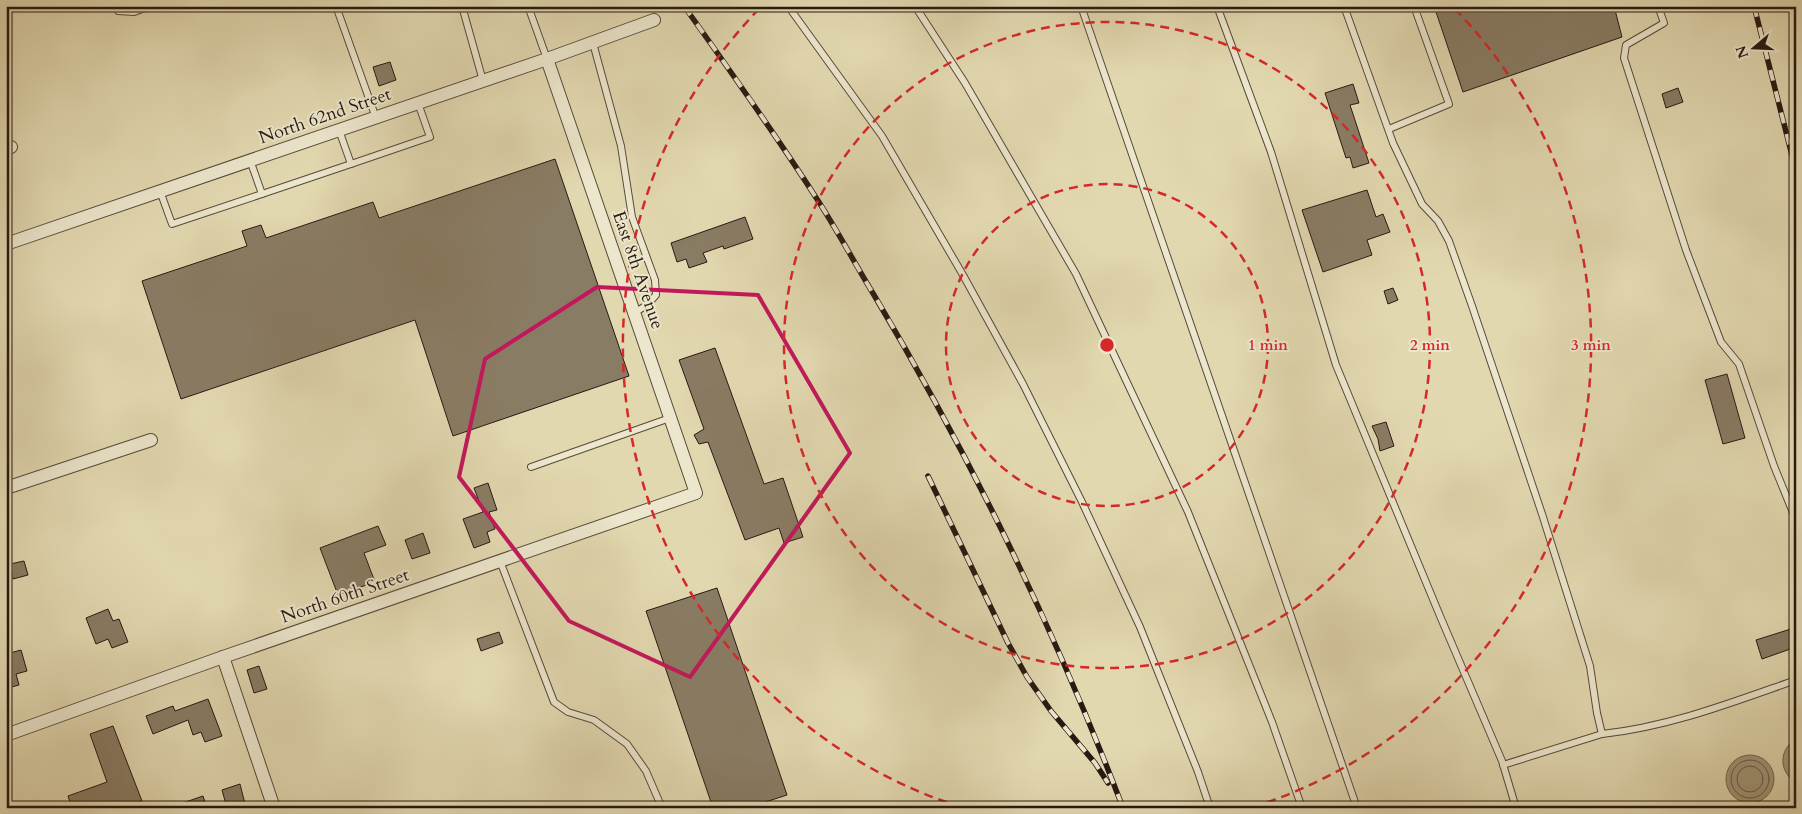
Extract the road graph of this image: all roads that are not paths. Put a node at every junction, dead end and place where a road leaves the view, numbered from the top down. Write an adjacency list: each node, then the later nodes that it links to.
1 (115, 6): 2 (lane)
2 (151, 6)
3 (336, 6): 18 (lane)
4 (462, 6): 16 (lane)
5 (528, 6): 15 (lane)
6 (788, 6): 41 (lane)
7 (915, 6): 42 (lane)
8 (1081, 6): 43 (lane)
9 (1217, 6): 38 (lane)
10 (1344, 6): 19 (lane)
11 (1414, 6): 19 (lane)
12 (1658, 6): 32 (lane)
13 (654, 20): 14 (street, North 62nd Street)
14 (593, 43): 15 (street, North 62nd Street); 26 (lane)
15 (547, 59): 16 (street, North 62nd Street); 26 (street, East 8th Avenue)
16 (483, 81): 17 (street, North 62nd Street)
17 (418, 103): 18 (street, North 62nd Street); 22 (lane)
18 (376, 118): 20 (street, North 62nd Street)
19 (1389, 129): 36 (lane)
20 (339, 130): 21 (street, North 62nd Street); 22 (lane)
21 (250, 160): 23 (street, North 62nd Street); 24 (lane)
22 (351, 164): 24 (lane)
23 (160, 191): 24 (lane); 25 (street, North 62nd Street)
24 (262, 194)
25 (6, 244)
26 (634, 313): 27 (street, East 8th Avenue)
27 (670, 418): 29 (lane); 31 (street, East 8th Avenue)
28 (151, 440): 30 (street)
29 (531, 467)
30 (6, 488)
31 (696, 493): 33 (street, North 60th Street)
32 (1796, 520)
33 (500, 561): 34 (street, North 60th Street); 40 (lane)
34 (223, 657): 37 (street, North 60th Street); 39 (street)
35 (1796, 680): 36 (lane)
36 (1602, 734): 38 (lane)
37 (6, 735)
38 (1503, 765): 44 (lane)
39 (274, 808)
40 (662, 808)
41 (1210, 808)
42 (1302, 808)
43 (1357, 808)
44 (1516, 808)

